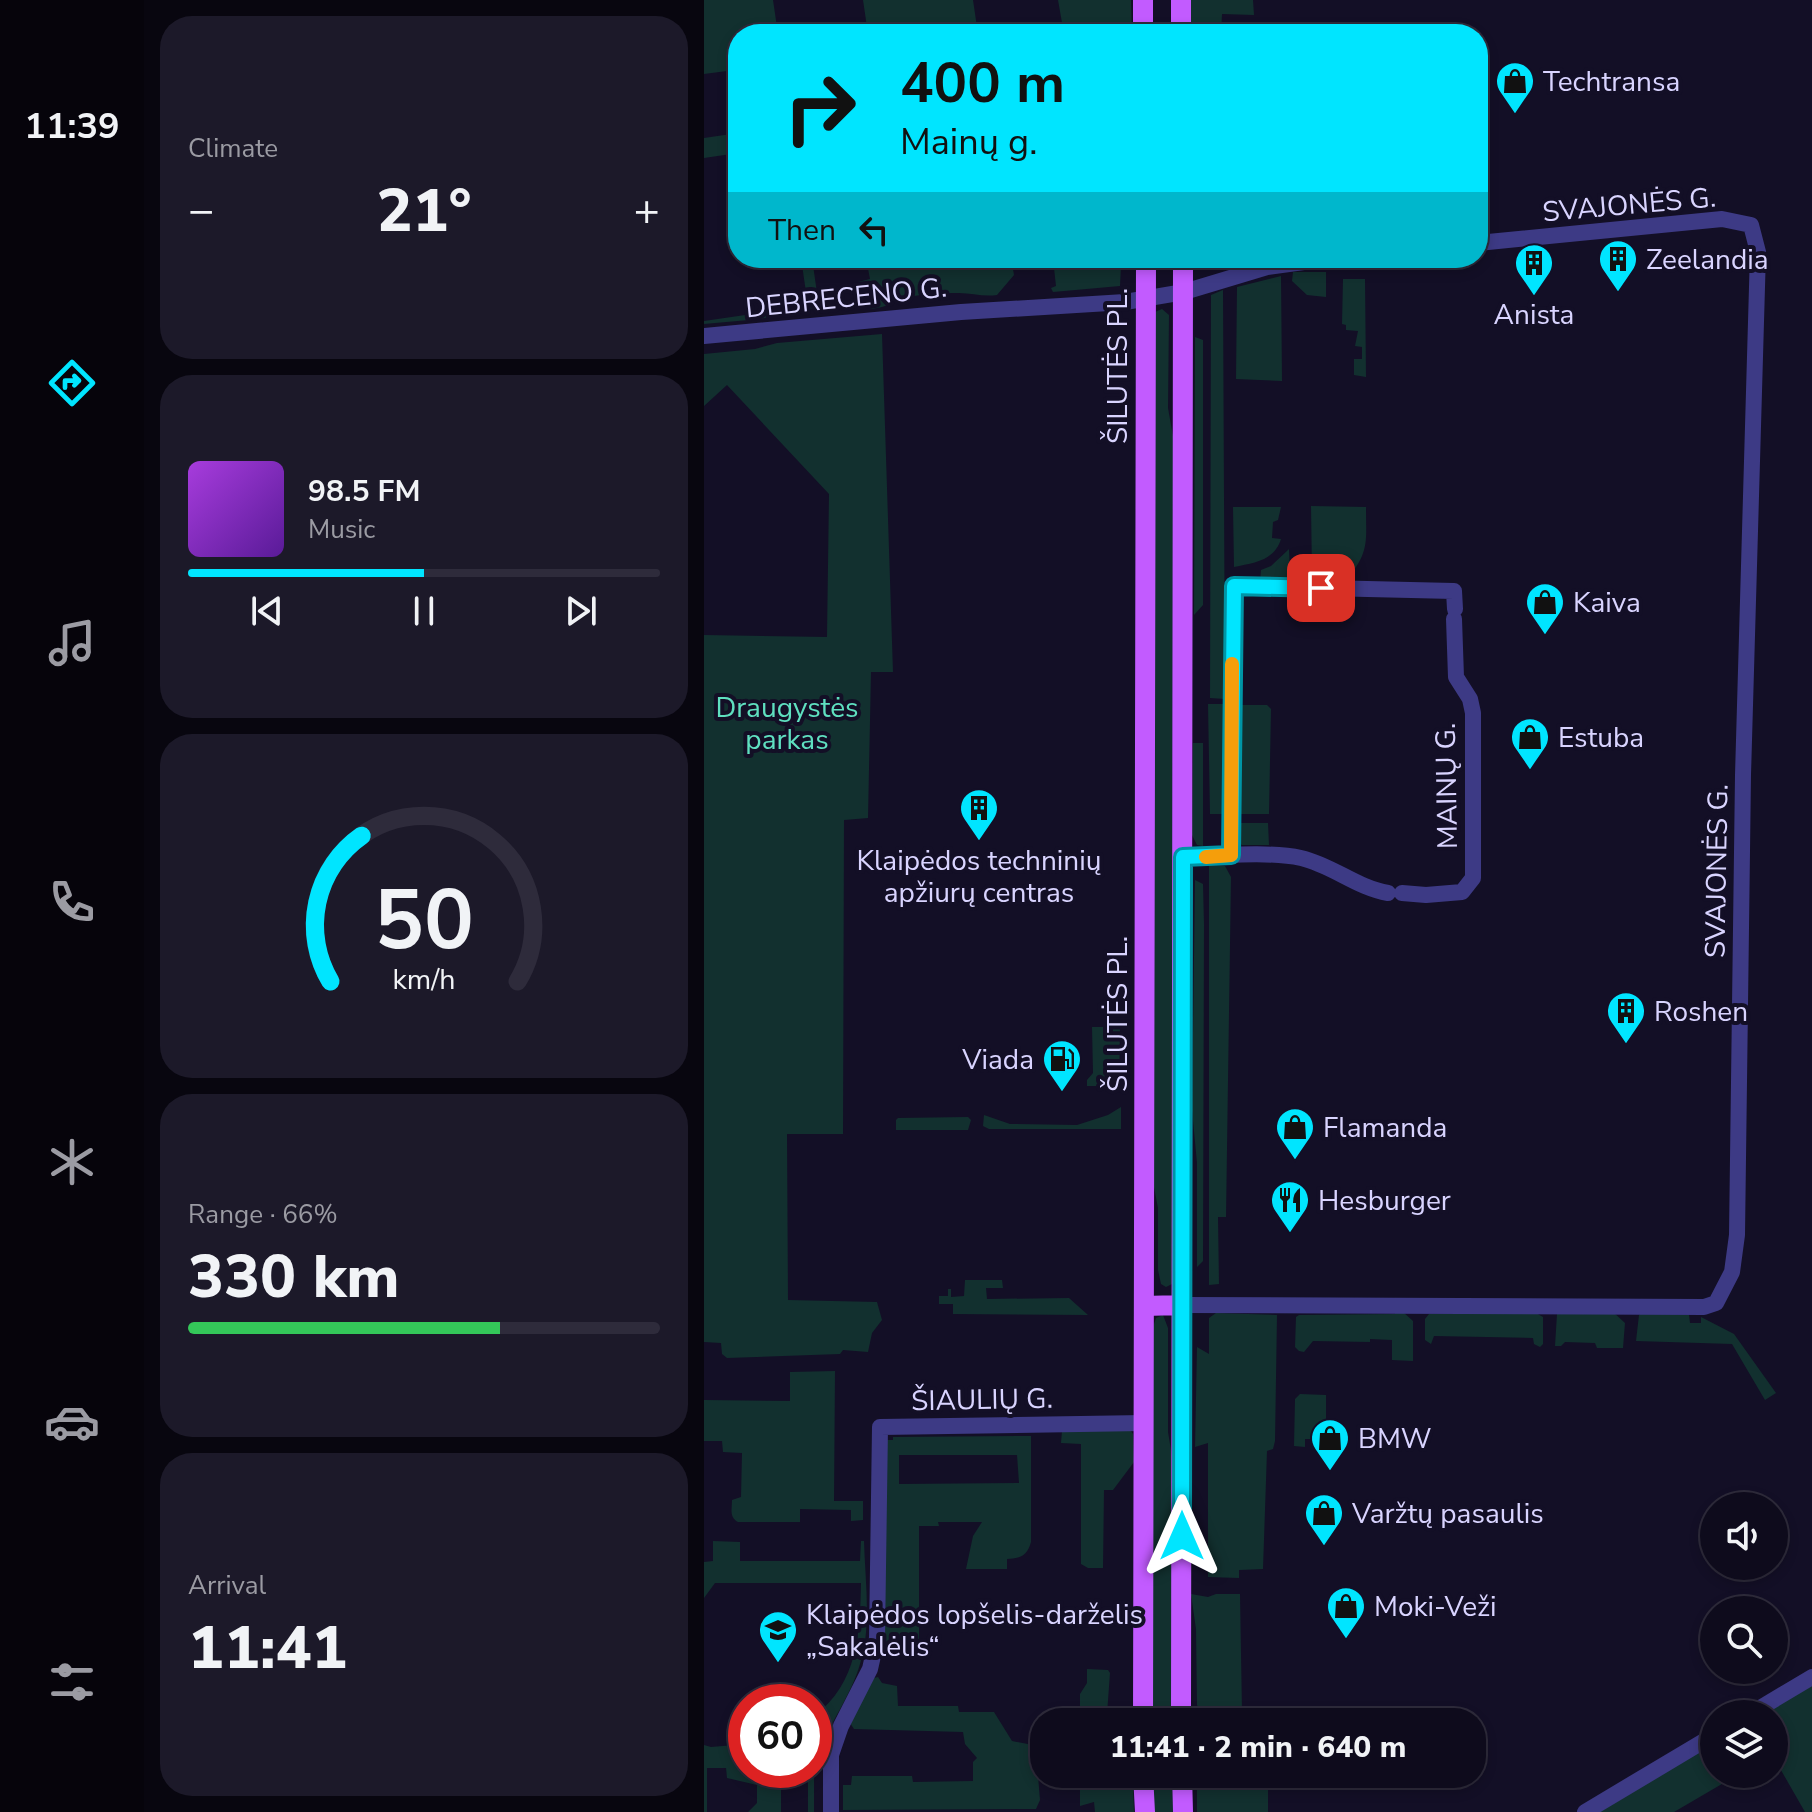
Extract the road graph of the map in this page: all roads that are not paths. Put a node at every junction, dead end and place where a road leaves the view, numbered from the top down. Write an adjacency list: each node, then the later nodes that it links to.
1 (1143, 0): 3 (main road)
2 (1181, 0): 4 (main road)
3 (1143, 24)
4 (1181, 24)
5 (1488, 242): 14 (street, SVAJONĖS G.)
6 (1146, 268): 10 (main road, ŠILUTĖS PL.)
7 (1183, 268): 9 (main road)
8 (1264, 268): 9 (street)
9 (1184, 292): 10 (street, DEBRECENO G.); 13 (main road)
10 (1146, 299): 11 (street, DEBRECENO G.); 15 (main road, ŠILUTĖS PL.)
11 (704, 336)
12 (1231, 855): 12 (street, MAINŲ G.); 13 (street, MAINŲ G.)
13 (1183, 857): 14 (main road)
14 (1182, 1305): 15 (main road); 20 (main road)
15 (1144, 1306): 16 (main road, ŠILUTĖS PL.)
16 (1144, 1423): 19 (main road, ŠILUTĖS PL.); 24 (street, ŠIAULIŲ G.)
17 (1812, 1677): 18 (street)
18 (1773, 1700)
19 (1143, 1708)
20 (1181, 1708)
21 (1700, 1743): 27 (street)
22 (1144, 1788): 25 (main road)
23 (1182, 1788): 26 (main road)
24 (831, 1812)
25 (1145, 1812)
26 (1183, 1812)
27 (1585, 1812)

